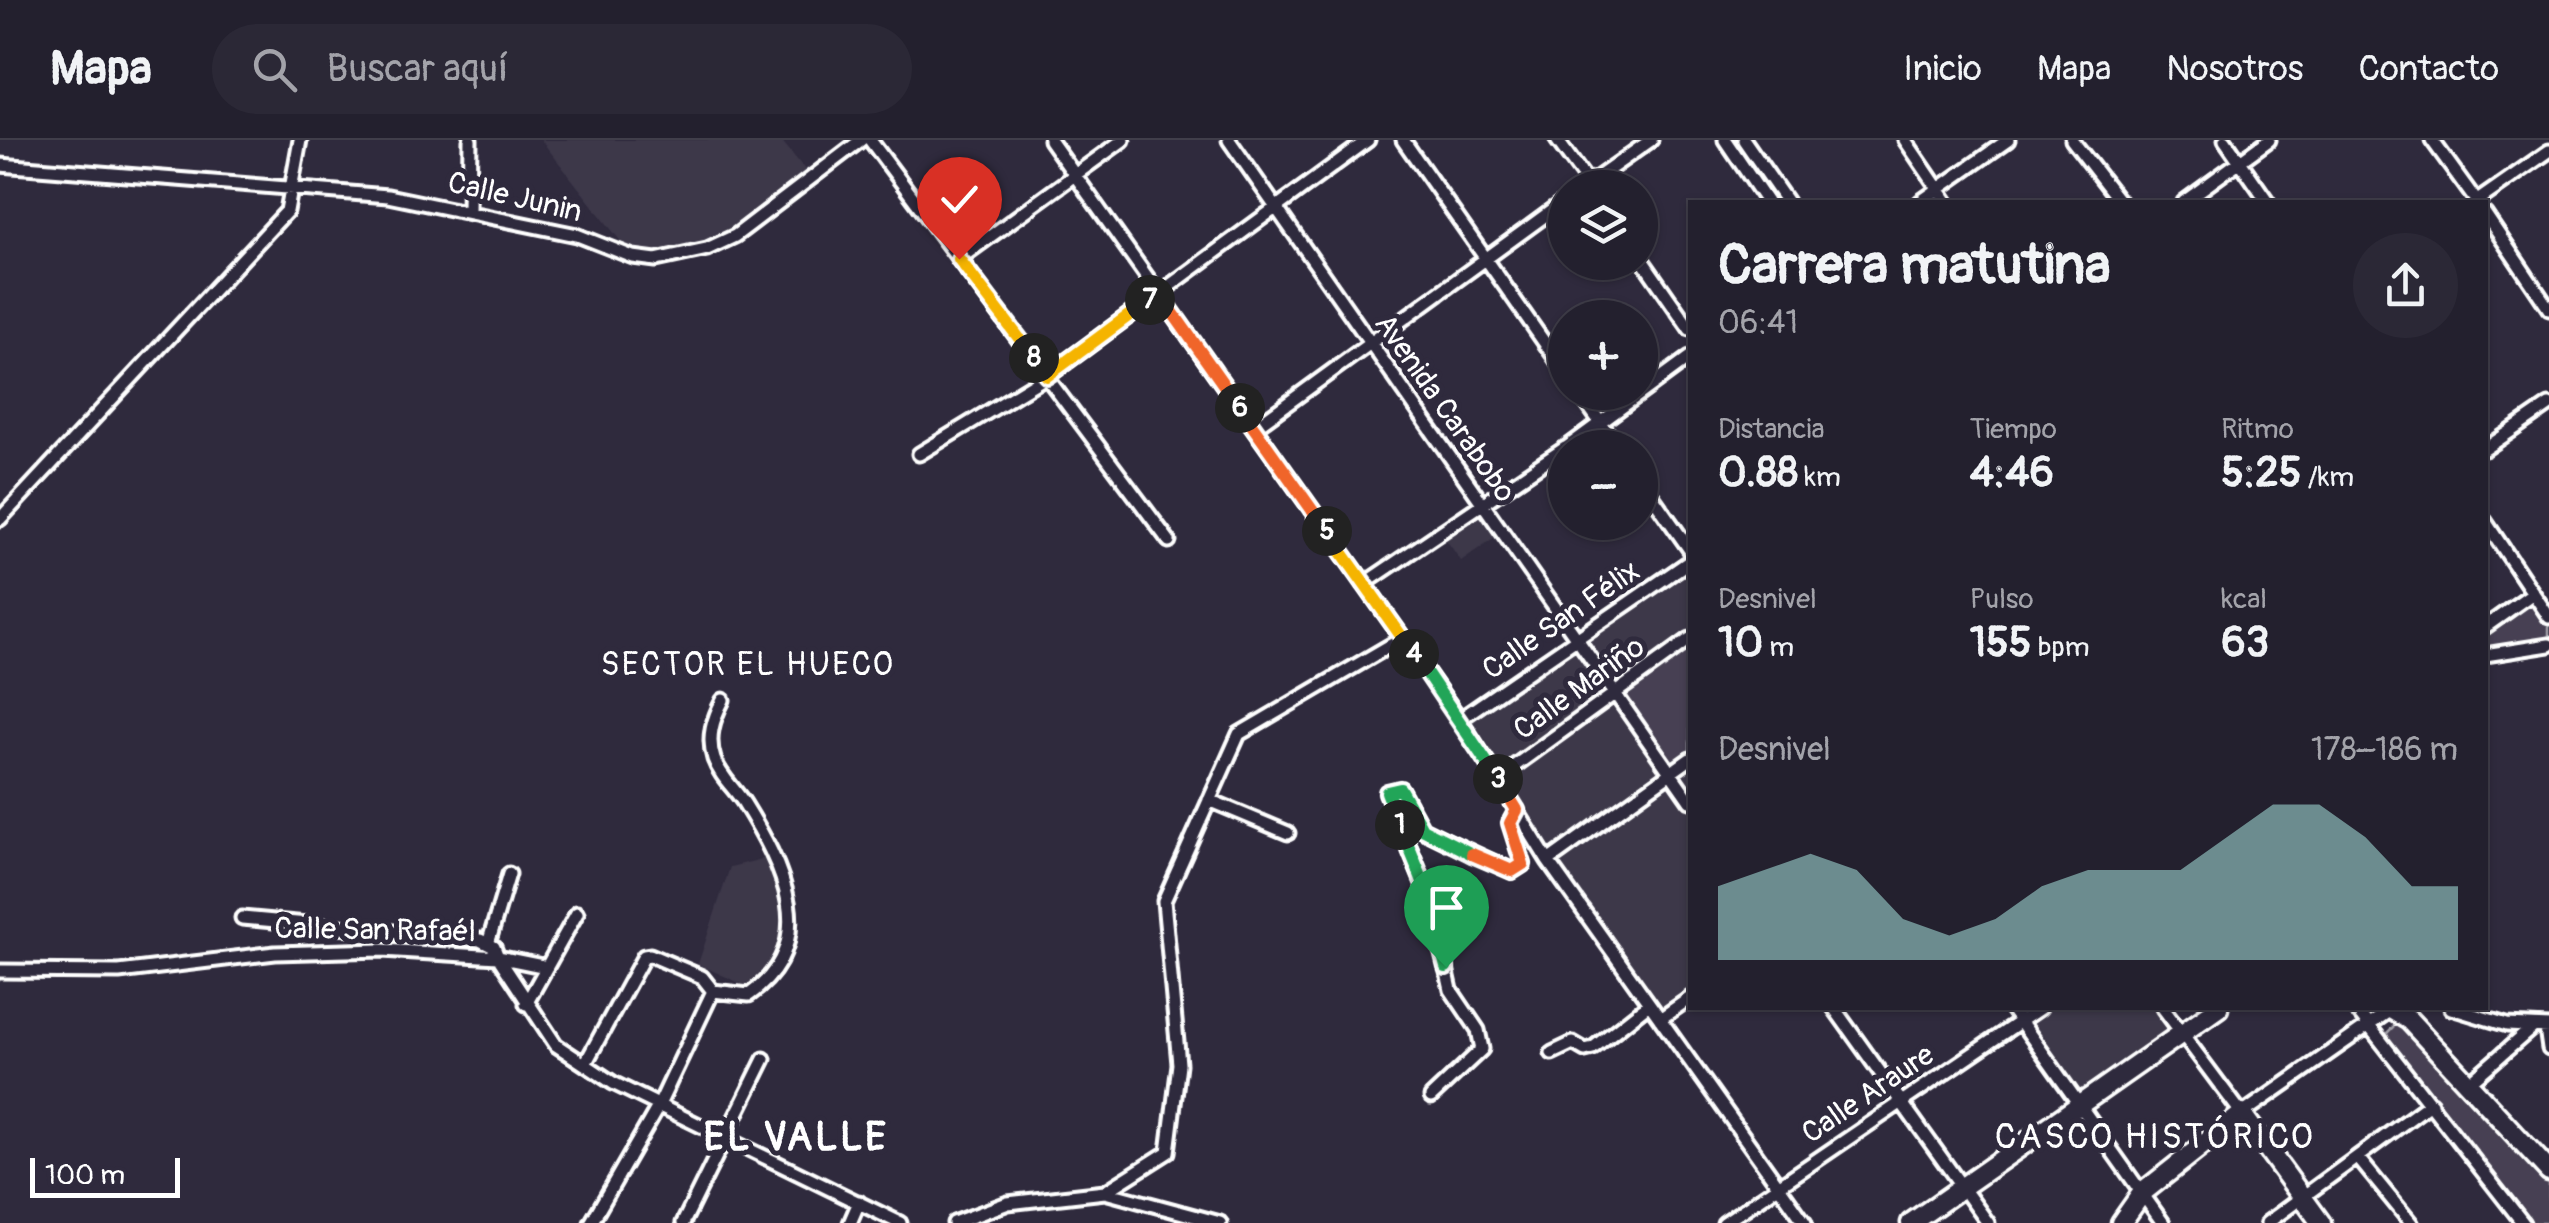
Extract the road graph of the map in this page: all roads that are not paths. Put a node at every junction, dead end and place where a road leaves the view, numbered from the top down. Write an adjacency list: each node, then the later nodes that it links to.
1 (300, 140): 27 (street)
2 (470, 140): 37 (street)
3 (861, 140): 37 (street, Calle Junin)
4 (870, 140): 41 (street)
5 (1050, 140): 25 (street)
6 (1123, 140): 25 (street)
7 (1229, 140): 38 (street, Avenida Carabobo)
8 (1368, 140): 38 (street)
9 (1403, 140): 42 (street)
10 (1557, 140): 23 (street)
11 (1651, 140): 24 (street)
12 (1725, 140): 28 (street)
13 (1744, 140): 29 (street)
14 (1905, 140): 26 (street)
15 (2008, 140): 26 (street)
16 (2072, 140): 32 (street)
17 (2226, 140): 21 (street)
18 (2269, 140): 21 (street)
19 (2432, 140): 35 (street)
20 (2549, 151): 36 (street)
21 (2240, 160): 33 (street); 34 (street)
22 (0, 165): 27 (street, Calle Junin)
23 (1577, 170)
24 (1610, 170)
25 (1076, 176): 41 (street); 44 (street)
26 (1938, 190): 30 (street); 31 (street)
27 (292, 191): 37 (street, Calle Junin); 62 (street)
28 (1767, 200)
29 (1786, 200)
30 (1923, 200)
31 (1946, 200)
32 (2118, 200)
33 (2187, 200)
34 (2267, 200)
35 (2476, 200)
36 (2480, 200)
37 (469, 210)
38 (1275, 210): 44 (street); 47 (street, Avenida Carabobo)
39 (1548, 213): 42 (street)
40 (2488, 218): 45 (street)
41 (959, 259): 50 (street)
42 (1486, 260): 47 (street); 48 (street)
43 (1656, 280): 46 (street)
44 (1159, 293): 50 (street); 54 (street)
45 (2549, 309)
46 (1688, 327)
47 (1368, 344): 54 (street); 60 (street, Avenida Carabobo)
48 (1548, 348)
49 (1688, 359): 53 (street)
50 (1047, 376): 58 (street); 64 (street)
51 (2549, 405): 57 (street)
52 (1591, 410): 53 (street)
53 (1601, 424): 55 (street); 56 (street)
54 (1254, 428): 67 (street)
55 (1592, 430)
56 (1605, 430)
57 (2488, 447)
58 (919, 454)
59 (1548, 460): 60 (street)
60 (1482, 504): 67 (street); 72 (street, Avenida Carabobo)
61 (1658, 505): 65 (street)
62 (0, 519)
63 (2488, 526): 68 (street)
64 (1169, 541)
65 (1688, 547)
66 (1688, 562): 72 (street, Calle San Félix)
67 (1364, 584): 71 (street)
68 (2533, 593): 69 (street); 70 (street)
69 (2549, 616)
70 (2488, 625)
71 (1403, 638): 78 (street); 83 (street)
72 (1578, 639): 76 (street, Avenida Carabobo); 78 (street, Calle San Félix)
73 (1688, 641): 76 (street, Calle Mariño)
74 (2549, 645): 75 (street)
75 (2488, 655)
76 (1613, 693): 80 (street, Avenida Carabobo); 81 (street, Calle Mariño)
77 (723, 700): 94 (street)
78 (1460, 720): 81 (street)
79 (1688, 760): 80 (street)
80 (1670, 773): 82 (street, Avenida Carabobo); 86 (street)
81 (1498, 778): 84 (street)
82 (1688, 798)
83 (1209, 800): 85 (street); 128 (street)
84 (1517, 810): 86 (street); 117 (street)
85 (1288, 833)
86 (1548, 861): 97 (street)
87 (509, 874): 90 (street)
88 (578, 914): 92 (street)
89 (242, 918): 90 (street)
90 (488, 944): 91 (street)
91 (498, 957): 92 (street); 93 (street, Calle San Rafaél); 96 (street, Calle San Rafaél)
92 (547, 967): 96 (street)
93 (0, 972)
94 (714, 991): 115 (street); 121 (street)
95 (1688, 999): 107 (street)
96 (526, 1004): 115 (street, Calle San Rafaél)
97 (1649, 1004): 107 (street); 113 (street)
98 (1835, 1010): 118 (street)
99 (2013, 1010): 108 (street)
100 (2037, 1010): 108 (street, Calle Araure)
101 (2164, 1010): 111 (street)
102 (2215, 1010): 111 (main road)
103 (2356, 1010): 110 (street)
104 (2389, 1010): 110 (street)
105 (2394, 1010): 116 (main road)
106 (2458, 1010): 109 (street)
107 (1660, 1019): 126 (street)
108 (2021, 1021): 118 (street, Calle Araure); 120 (street)
109 (2543, 1027): 112 (street); 116 (street)
110 (2369, 1028): 119 (street); 122 (street)
111 (2182, 1034): 120 (main road); 122 (street)
112 (2549, 1048)
113 (1552, 1053)
114 (764, 1059): 123 (street)
115 (585, 1064): 121 (street, Calle San Rafaél)
116 (2469, 1083): 125 (main road)
117 (1431, 1097)
118 (1901, 1103): 126 (street, Calle Araure); 127 (street)
119 (2431, 1103): 124 (street); 147 (street)
120 (2080, 1104): 127 (main road); 129 (street)
121 (659, 1105): 123 (street, Calle San Rafaél); 132 (street)
122 (2242, 1114): 129 (main road); 130 (main road)
123 (726, 1136): 131 (street, Calle San Rafaél); 133 (street)
124 (2358, 1158): 130 (street); 146 (street)
125 (2549, 1170)
126 (1775, 1186): 138 (street, Calle Araure); 139 (street)
127 (1961, 1187): 140 (main road); 141 (street)
128 (1105, 1192): 136 (street); 137 (street)
129 (2142, 1193): 142 (main road); 143 (street)
130 (2302, 1197): 144 (street); 145 (main road)
131 (859, 1202): 134 (street); 135 (street, Calle San Rafaél)
132 (590, 1223)
133 (683, 1223)
134 (850, 1223)
135 (900, 1223)
136 (954, 1223)
137 (1220, 1223)
138 (1724, 1223)
139 (1805, 1223)
140 (1911, 1223)
141 (1988, 1223)
142 (2120, 1223)
143 (2163, 1223)
144 (2267, 1223)
145 (2321, 1223)
146 (2410, 1223)
147 (2523, 1223)

